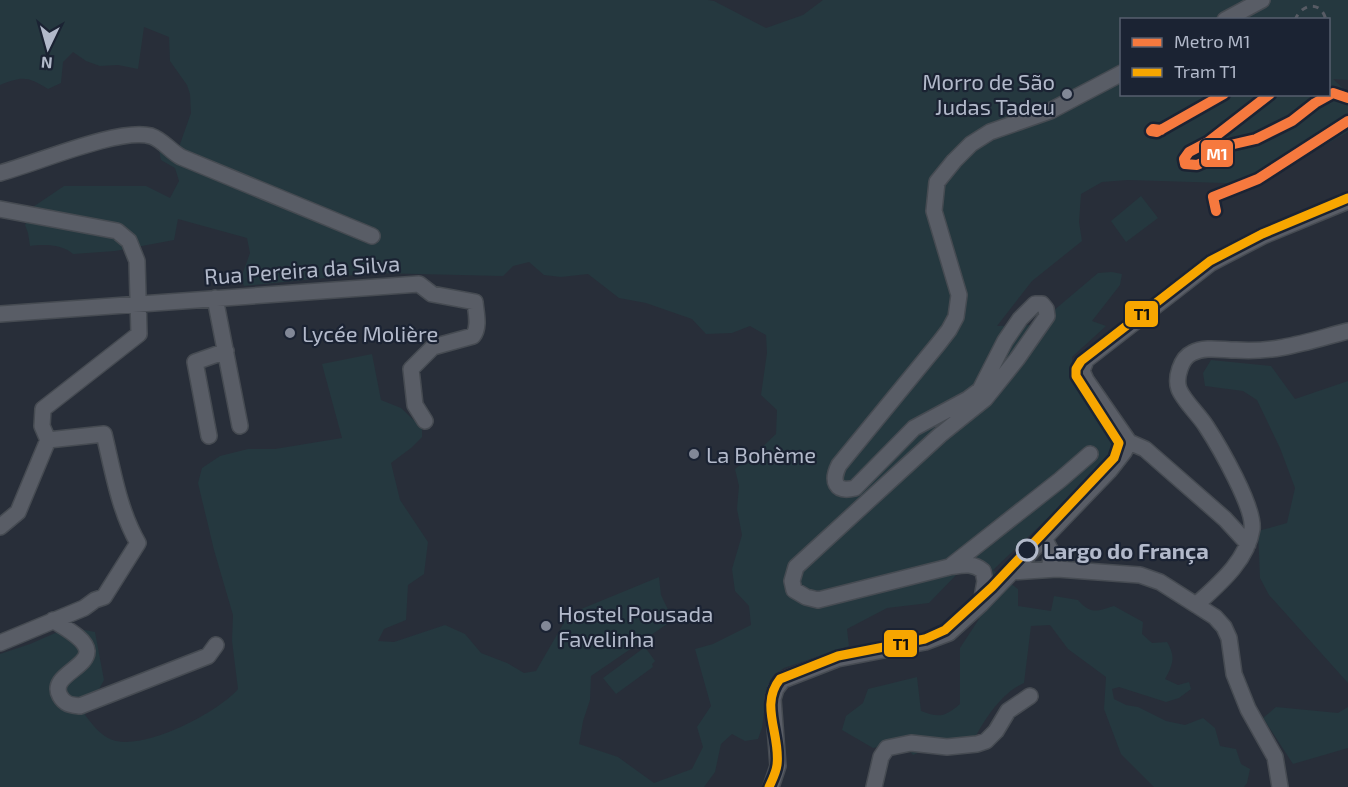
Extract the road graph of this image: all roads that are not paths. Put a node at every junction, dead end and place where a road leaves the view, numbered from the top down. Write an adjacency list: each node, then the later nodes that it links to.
1 (1262, 0): 2 (street)
2 (1229, 18)
3 (1120, 74): 22 (street)
4 (0, 173): 7 (street)
5 (1348, 201): 17 (street)
6 (0, 209): 9 (street)
7 (372, 236)
8 (215, 298): 9 (street, Rua Pereira da Silva); 12 (street); 13 (street, Rua Pereira da Silva)
9 (138, 303): 10 (street, Rua Pereira da Silva); 16 (street)
10 (0, 314)
11 (1348, 331): 21 (street)
12 (226, 351): 14 (street); 15 (street)
13 (425, 421)
14 (240, 426)
15 (209, 436)
16 (48, 440): 19 (street); 27 (street)
17 (1129, 442): 20 (street); 21 (street)
18 (1090, 454): 22 (street)
19 (0, 527)
20 (1044, 538): 23 (street); 24 (street)
21 (1248, 544): 26 (street)
22 (949, 567): 25 (street)
23 (1049, 569): 24 (street); 26 (street)
24 (1010, 572): 25 (street)
25 (981, 604): 31 (street)
26 (1196, 604): 33 (street)
27 (53, 620): 28 (street); 29 (street)
28 (0, 643)
29 (216, 645)
30 (1030, 696): 32 (street)
31 (771, 787)
32 (874, 787)
33 (1280, 787)

